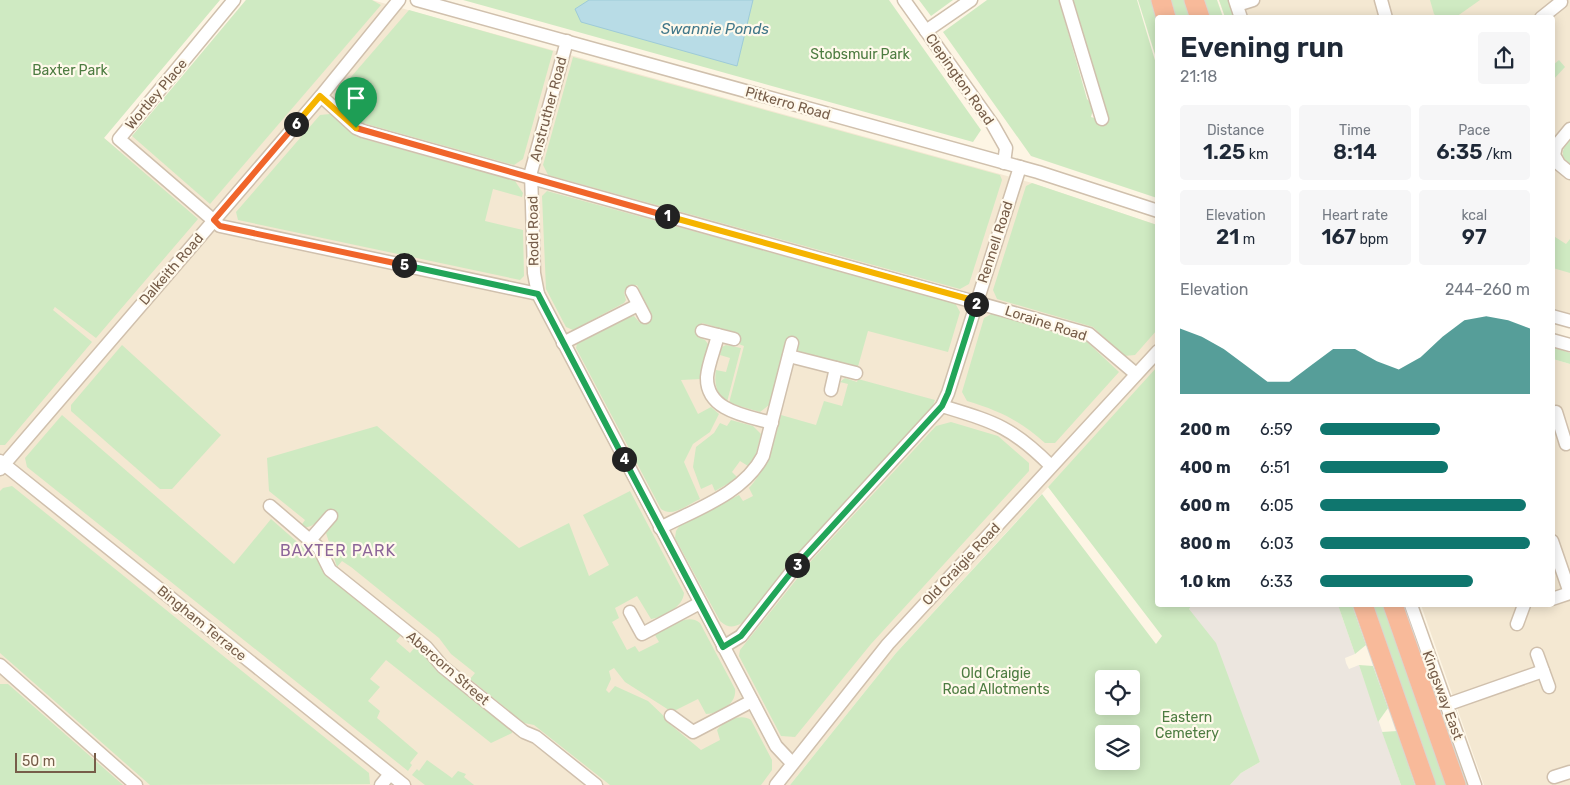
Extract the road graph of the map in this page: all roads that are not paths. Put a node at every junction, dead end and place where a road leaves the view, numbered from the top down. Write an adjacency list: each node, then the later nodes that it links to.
1 (234, 0): 30 (street, Wortley Place)
2 (399, 0): 20 (street, Dalkeith Road)
3 (417, 0): 19 (street, Pitkerro Road)
4 (904, 0): 18 (street, Clepington Road)
5 (971, 0): 18 (street)
6 (1066, 0): 21 (street)
7 (1160, 0): 13 (highway)
8 (1194, 0): 14 (highway)
9 (1253, 0): 11 (street)
10 (1381, 0): 16 (street)
11 (1236, 2): 15 (street)
12 (1564, 2): 17 (street)
13 (1165, 15)
14 (1199, 15)
15 (1239, 15)
16 (1385, 15)
17 (1545, 15)
18 (926, 31): 25 (street, Clepington Road)
19 (567, 40): 25 (street, Pitkerro Road); 28 (street, Anstruther Road)
20 (320, 96): 28 (street, Loraine Road); 30 (street, Dalkeith Road)
21 (1102, 120)
22 (1570, 129): 23 (street)
23 (1555, 150)
24 (1555, 157): 27 (street)
25 (1004, 163): 26 (street, Pitkerro Road)
26 (1020, 167): 29 (street, Pitkerro Road); 33 (street, Rennell Road)
27 (1570, 173)
28 (532, 178): 32 (street, Rodd Road); 33 (street, Loraine Road)
29 (1155, 210)
30 (214, 220): 32 (street); 56 (street, Dalkeith Road)
31 (632, 292): 34 (street)
32 (538, 294): 42 (street, Rodd Road)
33 (976, 301): 49 (street, Loraine Road); 51 (street, Rennell Road)
34 (638, 304): 35 (street); 42 (street)
35 (645, 317)
36 (1555, 317): 37 (street)
37 (1570, 321)
38 (702, 331): 39 (street)
39 (718, 335): 40 (street); 53 (street)
40 (734, 339)
41 (1555, 341): 44 (street)
42 (563, 343): 60 (street, Rodd Road)
43 (792, 343): 46 (street)
44 (1570, 345)
45 (1155, 354): 49 (street, Old Craigie Road)
46 (789, 356): 47 (street); 53 (street)
47 (836, 368): 48 (street); 50 (street)
48 (856, 374)
49 (1136, 374): 57 (street, Old Craigie Road)
50 (830, 390)
51 (942, 406): 57 (street); 73 (street, Rennell Road)
52 (1556, 412): 54 (street)
53 (772, 423): 60 (street)
54 (1557, 430): 55 (street)
55 (1566, 444)
56 (1, 465): 83 (street, Bingham Terrace)
57 (1051, 466): 81 (street, Old Craigie Road)
58 (270, 506): 61 (street, Abercorn Street)
59 (331, 516): 61 (street)
60 (660, 528): 66 (street, Rodd Road)
61 (310, 540): 88 (street, Abercorn Street)
62 (1555, 545): 63 (street)
63 (1565, 560): 64 (street)
64 (1570, 593): 65 (street)
65 (1555, 599)
66 (700, 604): 71 (street); 73 (street, Rodd Road)
67 (1364, 607): 90 (highway)
68 (1394, 607): 91 (highway, Kingsway East)
69 (1412, 607): 79 (street, Kingsway East)
70 (1523, 607): 72 (street)
71 (630, 612)
72 (1517, 624)
73 (723, 647): 78 (street, Rodd Road)
74 (1537, 654): 76 (street)
75 (0, 665): 85 (street)
76 (1543, 671): 77 (street); 79 (street)
77 (1549, 687)
78 (752, 701): 80 (street); 81 (street, Rodd Road)
79 (1446, 705): 92 (street, Kingsway East)
80 (671, 716)
81 (792, 763): 89 (street, Old Craigie Road)
82 (1570, 772): 84 (street)
83 (390, 774): 86 (street); 87 (street, Bingham Terrace)
84 (1554, 777)
85 (136, 785)
86 (381, 785)
87 (404, 785)
88 (596, 785)
89 (776, 785)
90 (1426, 785)
91 (1456, 785)
92 (1475, 785)

